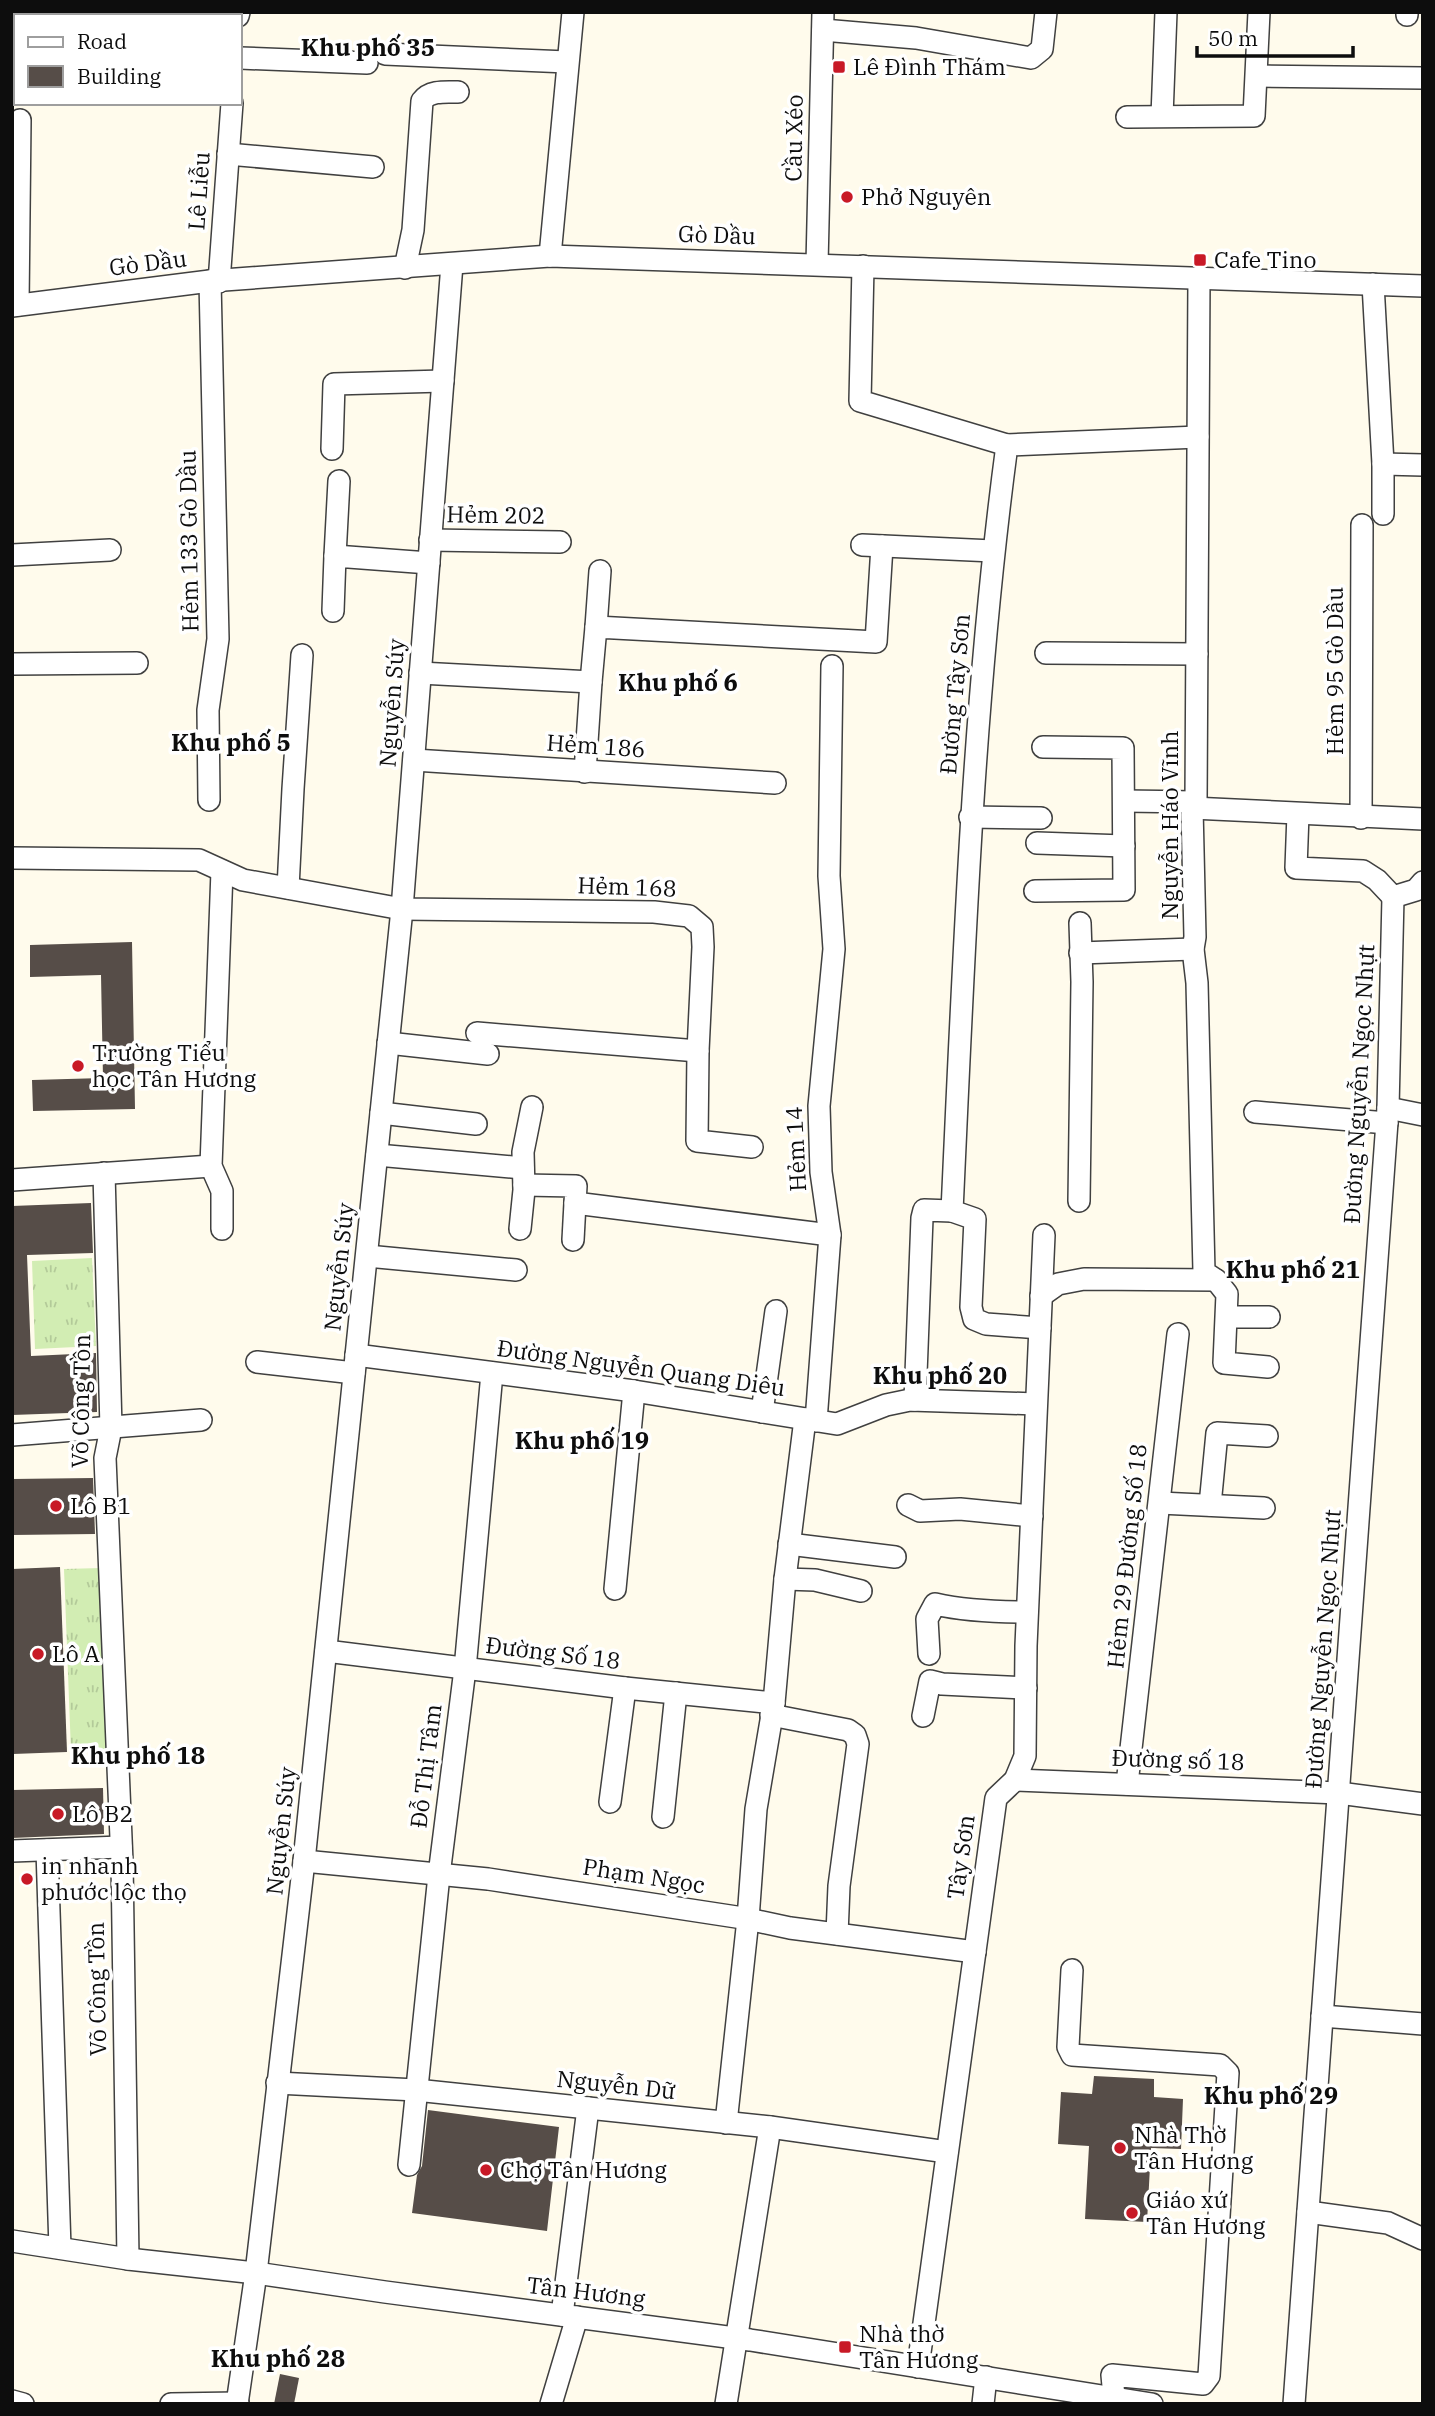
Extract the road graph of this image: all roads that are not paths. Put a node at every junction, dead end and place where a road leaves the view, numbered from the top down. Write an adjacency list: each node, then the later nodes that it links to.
1 (573, 12): 7 (street)
2 (1046, 12): 5 (street)
3 (1166, 12): 13 (street)
4 (1259, 12): 8 (street)
5 (823, 21): 19 (street, Cầu Xéo)
6 (242, 58): 7 (street)
7 (568, 62): 17 (street)
8 (1257, 76): 9 (street); 13 (street)
9 (1423, 78)
10 (458, 92): 21 (street)
11 (232, 105): 15 (street, Lê Liễu)
12 (1127, 117): 13 (street)
13 (1162, 117)
14 (20, 120): 26 (street)
15 (228, 154): 16 (street); 23 (street, Lê Liễu)
16 (373, 167)
17 (550, 256): 18 (street, Gò Dầu); 19 (street, Gò Dầu)
18 (452, 264): 21 (street, Gò Dầu); 27 (street, Nguyễn Súy)
19 (817, 264): 20 (street, Gò Dầu)
20 (863, 266): 22 (street, Gò Dầu); 29 (street)
21 (405, 268): 23 (street, Gò Dầu)
22 (1199, 278): 24 (street, Gò Dầu); 28 (street, Nguyễn Háo Vĩnh)
23 (215, 281): 26 (street, Gò Dầu); 58 (street, Hẻm 133 Gò Dầu)
24 (1373, 284): 25 (street, Gò Dầu); 31 (street)
25 (1423, 286)
26 (15, 306)
27 (443, 381): 30 (street); 36 (street, Nguyễn Súy)
28 (1198, 437): 29 (street); 47 (street, Nguyễn Háo Vĩnh)
29 (1007, 445): 39 (street, Đường Tây Sơn)
30 (332, 449)
31 (1382, 464): 32 (street); 34 (street)
32 (1423, 465)
33 (339, 481): 41 (street)
34 (1383, 514)
35 (1362, 525): 64 (street, Hẻm 95 Gò Dầu)
36 (430, 540): 37 (street, Hẻm 202); 42 (street, Nguyễn Súy)
37 (560, 542)
38 (110, 550): 40 (street)
39 (993, 551): 45 (street); 62 (street, Đường Tây Sơn)
40 (12, 555)
41 (335, 556): 42 (street); 44 (street)
42 (429, 564): 52 (street, Nguyễn Súy)
43 (600, 571): 45 (street)
44 (333, 611)
45 (596, 627): 53 (street)
46 (1046, 653): 47 (street)
47 (1197, 654): 60 (street, Nguyễn Háo Vĩnh)
48 (302, 655): 71 (street)
49 (137, 663): 50 (street)
50 (12, 664)
51 (832, 666): 99 (street, Hẻm 14)
52 (420, 673): 53 (street); 55 (street, Nguyễn Súy)
53 (591, 682): 56 (street)
54 (1043, 747): 59 (street)
55 (414, 760): 56 (street, Hẻm 186); 74 (street, Nguyễn Súy)
56 (585, 772): 57 (street, Hẻm 186)
57 (775, 783)
58 (209, 800)
59 (1124, 801): 60 (street); 67 (street)
60 (1194, 805): 61 (street); 76 (street, Nguyễn Háo Vĩnh)
61 (1298, 814): 64 (street); 73 (street)
62 (970, 817): 63 (street); 96 (street, Đường Tây Sơn)
63 (1041, 818)
64 (1361, 818): 65 (street)
65 (1423, 820)
66 (1037, 844): 67 (street)
67 (1124, 846): 72 (street)
68 (12, 858): 69 (street)
69 (222, 871): 71 (street); 90 (street)
70 (1423, 882): 73 (street)
71 (288, 888): 74 (street)
72 (1035, 891)
73 (1393, 897): 85 (street, Đường Nguyễn Ngọc Nhựt)
74 (402, 909): 79 (street, Nguyễn Súy); 80 (street, Hẻm 168)
75 (1080, 923): 77 (street)
76 (1193, 949): 77 (street); 104 (street, Nguyễn Háo Vĩnh)
77 (1080, 953): 94 (street)
78 (477, 1032): 80 (street)
79 (388, 1043): 81 (street); 84 (street, Nguyễn Súy)
80 (698, 1051): 88 (street, Hẻm 168)
81 (488, 1054)
82 (531, 1107): 92 (street)
83 (1255, 1112): 85 (street)
84 (381, 1113): 87 (street); 89 (street, Nguyễn Súy)
85 (1388, 1115): 86 (street); 145 (street, Đường Nguyễn Ngọc Nhựt)
86 (1423, 1115)
87 (475, 1124)
88 (752, 1147)
89 (377, 1155): 92 (street); 102 (street, Nguyễn Súy)
90 (211, 1166): 91 (street); 97 (street)
91 (104, 1173): 93 (street); 121 (street, Võ Công Tồn)
92 (524, 1177): 95 (street); 98 (street)
93 (12, 1180)
94 (1079, 1202)
95 (575, 1203): 99 (street); 101 (street)
96 (952, 1211): 109 (street); 116 (street)
97 (222, 1229)
98 (520, 1229)
99 (830, 1235): 120 (street, Hẻm 14)
100 (1044, 1235): 105 (street, Tây Sơn)
101 (573, 1240)
102 (367, 1256): 103 (street); 112 (street, Nguyễn Súy)
103 (516, 1270)
104 (1216, 1280): 105 (street); 107 (street, Nguyễn Háo Vĩnh)
105 (1041, 1296): 109 (street, Tây Sơn)
106 (776, 1311): 118 (street)
107 (1227, 1317): 108 (street); 113 (street, Nguyễn Háo Vĩnh)
108 (1269, 1317)
109 (1040, 1328): 117 (street, Tây Sơn)
110 (1178, 1334): 124 (street, Hẻm 29 Đường Số 18)
111 (257, 1362): 112 (street, Đường Nguyễn Quang Diêu)
112 (355, 1364): 114 (street, Đường Nguyễn Quang Diêu); 135 (street, Nguyễn Súy)
113 (1268, 1367)
114 (492, 1373): 115 (street, Đường Nguyễn Quang Diêu); 137 (street, Đỗ Thị Tâm)
115 (634, 1391): 118 (street, Đường Nguyễn Quang Diêu); 132 (street)
116 (915, 1400): 117 (street, Đường Nguyễn Quang Diêu); 120 (street, Đường Nguyễn Quang Diêu)
117 (1036, 1405): 128 (street, Tây Sơn)
118 (762, 1412): 120 (street, Đường Nguyễn Quang Diêu)
119 (201, 1420): 121 (street)
120 (810, 1420): 129 (street, Hẻm 14)
121 (111, 1427): 122 (street); 149 (street, Võ Công Tồn)
122 (12, 1435)
123 (1267, 1436): 126 (street)
124 (1160, 1503): 126 (street); 144 (street, Hẻm 29 Đường Số 18)
125 (908, 1505): 128 (street)
126 (1210, 1506): 127 (street)
127 (1264, 1508)
128 (1032, 1516): 134 (street, Tây Sơn)
129 (789, 1545): 130 (street); 131 (street, Hẻm 14)
130 (895, 1557)
131 (785, 1579): 133 (street); 141 (street, Hẻm 14)
132 (615, 1588)
133 (861, 1591)
134 (1027, 1612): 136 (street); 139 (street, Tây Sơn)
135 (326, 1651): 137 (street, Đường Số 18); 152 (street, Nguyễn Súy)
136 (929, 1654)
137 (465, 1669): 138 (street, Đường Số 18); 153 (street, Đỗ Thị Tâm)
138 (625, 1688): 140 (street, Đường Số 18); 146 (street)
139 (1026, 1688): 142 (street); 143 (street, Tây Sơn)
140 (676, 1693): 141 (street, Đường Số 18); 148 (street)
141 (772, 1709): 154 (street, Hẻm 14); 155 (street, Đường Số 18)
142 (923, 1716)
143 (1015, 1780): 144 (street, Đường số 18); 156 (street, Tây Sơn)
144 (1128, 1784): 145 (street, Đường số 18)
145 (1339, 1793): 147 (street, Đường số 18); 158 (street, Đường Nguyễn Ngọc Nhựt)
146 (610, 1802)
147 (1423, 1804)
148 (663, 1817)
149 (121, 1847): 150 (street); 171 (street, Võ Công Tồn)
150 (47, 1850): 151 (street); 170 (street)
151 (12, 1851)
152 (304, 1861): 153 (street, Phạm Ngọc); 160 (street, Nguyễn Súy)
153 (439, 1875): 154 (street, Phạm Ngọc); 161 (street, Đỗ Thị Tâm)
154 (748, 1919): 155 (street, Phạm Ngọc); 163 (street, Hẻm 14)
155 (837, 1934): 156 (street, Phạm Ngọc)
156 (975, 1952): 165 (street, Tây Sơn)
157 (1072, 1970): 177 (street)
158 (1322, 2016): 159 (street); 167 (street, Đường Nguyễn Ngọc Nhựt)
159 (1423, 2024)
160 (277, 2083): 161 (street, Nguyễn Dữ); 172 (street, Nguyễn Súy)
161 (416, 2090): 162 (street, Nguyễn Dữ); 166 (street, Đỗ Thị Tâm)
162 (588, 2108): 163 (street, Nguyễn Dữ); 173 (street)
163 (726, 2123): 164 (street, Nguyễn Dữ)
164 (770, 2127): 165 (street, Nguyễn Dữ); 174 (street)
165 (947, 2152): 175 (street, Tây Sơn)
166 (410, 2165)
167 (1308, 2212): 168 (street); 186 (street, Đường Nguyễn Ngọc Nhựt)
168 (1423, 2239)
169 (12, 2241): 170 (street, Tân Hương)
170 (61, 2249): 171 (street, Tân Hương)
171 (128, 2259): 172 (street, Tân Hương)
172 (256, 2273): 173 (street, Tân Hương); 179 (street, Nguyễn Súy)
173 (569, 2316): 174 (street, Tân Hương); 182 (street)
174 (738, 2338): 175 (street, Tân Hương); 183 (street)
175 (918, 2367): 176 (street, Tân Hương)
176 (986, 2377): 177 (street, Tân Hương); 184 (street)
177 (1114, 2398): 185 (street, Tân Hương)
178 (12, 2401): 180 (street)
179 (237, 2403): 181 (street)
180 (23, 2404)
181 (171, 2404)
182 (551, 2404)
183 (726, 2404)
184 (983, 2404)
185 (1152, 2404)
186 (1294, 2404)

